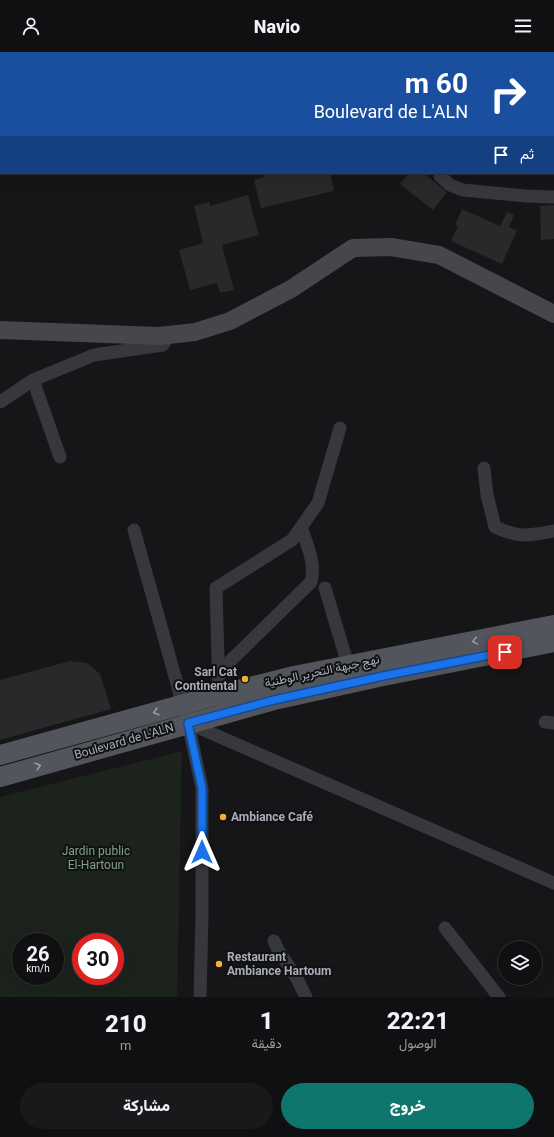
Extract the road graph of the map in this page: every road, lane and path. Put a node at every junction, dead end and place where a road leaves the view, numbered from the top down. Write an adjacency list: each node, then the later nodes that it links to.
1 (440, 174): 2 (street)
2 (554, 197)
3 (554, 314): 5 (main road)
4 (0, 330): 5 (main road)
5 (169, 335): 6 (street)
6 (33, 380): 7 (street); 9 (street)
7 (0, 402)
8 (340, 428): 11 (street)
9 (60, 457)
10 (484, 468): 13 (street)
11 (301, 528): 18 (street); 18 (street)
12 (134, 530): 20 (street)
13 (554, 531)
14 (325, 588): 17 (street)
15 (554, 626): 17 (main road, نهج جبهة التحرير الوطنية, one-way to 17)
16 (554, 642): 20 (main road, Boulevard de L'ALN)
17 (348, 665): 19 (main road, نهج جبهة التحرير الوطنية)
18 (219, 672): 19 (street)
19 (219, 694): 20 (main road, نهج جبهة التحرير الوطنية)
20 (185, 714): 21 (main road, نهج جبهة التحرير الوطنية, one-way to 21); 22 (main road, Boulevard de L'ALN, one-way to 20); 23 (street); 26 (street)
21 (0, 755)
22 (0, 777)
23 (554, 883)
24 (445, 928): 28 (street)
25 (274, 941): 27 (street)
26 (200, 997)
27 (306, 997)
28 (499, 997)

